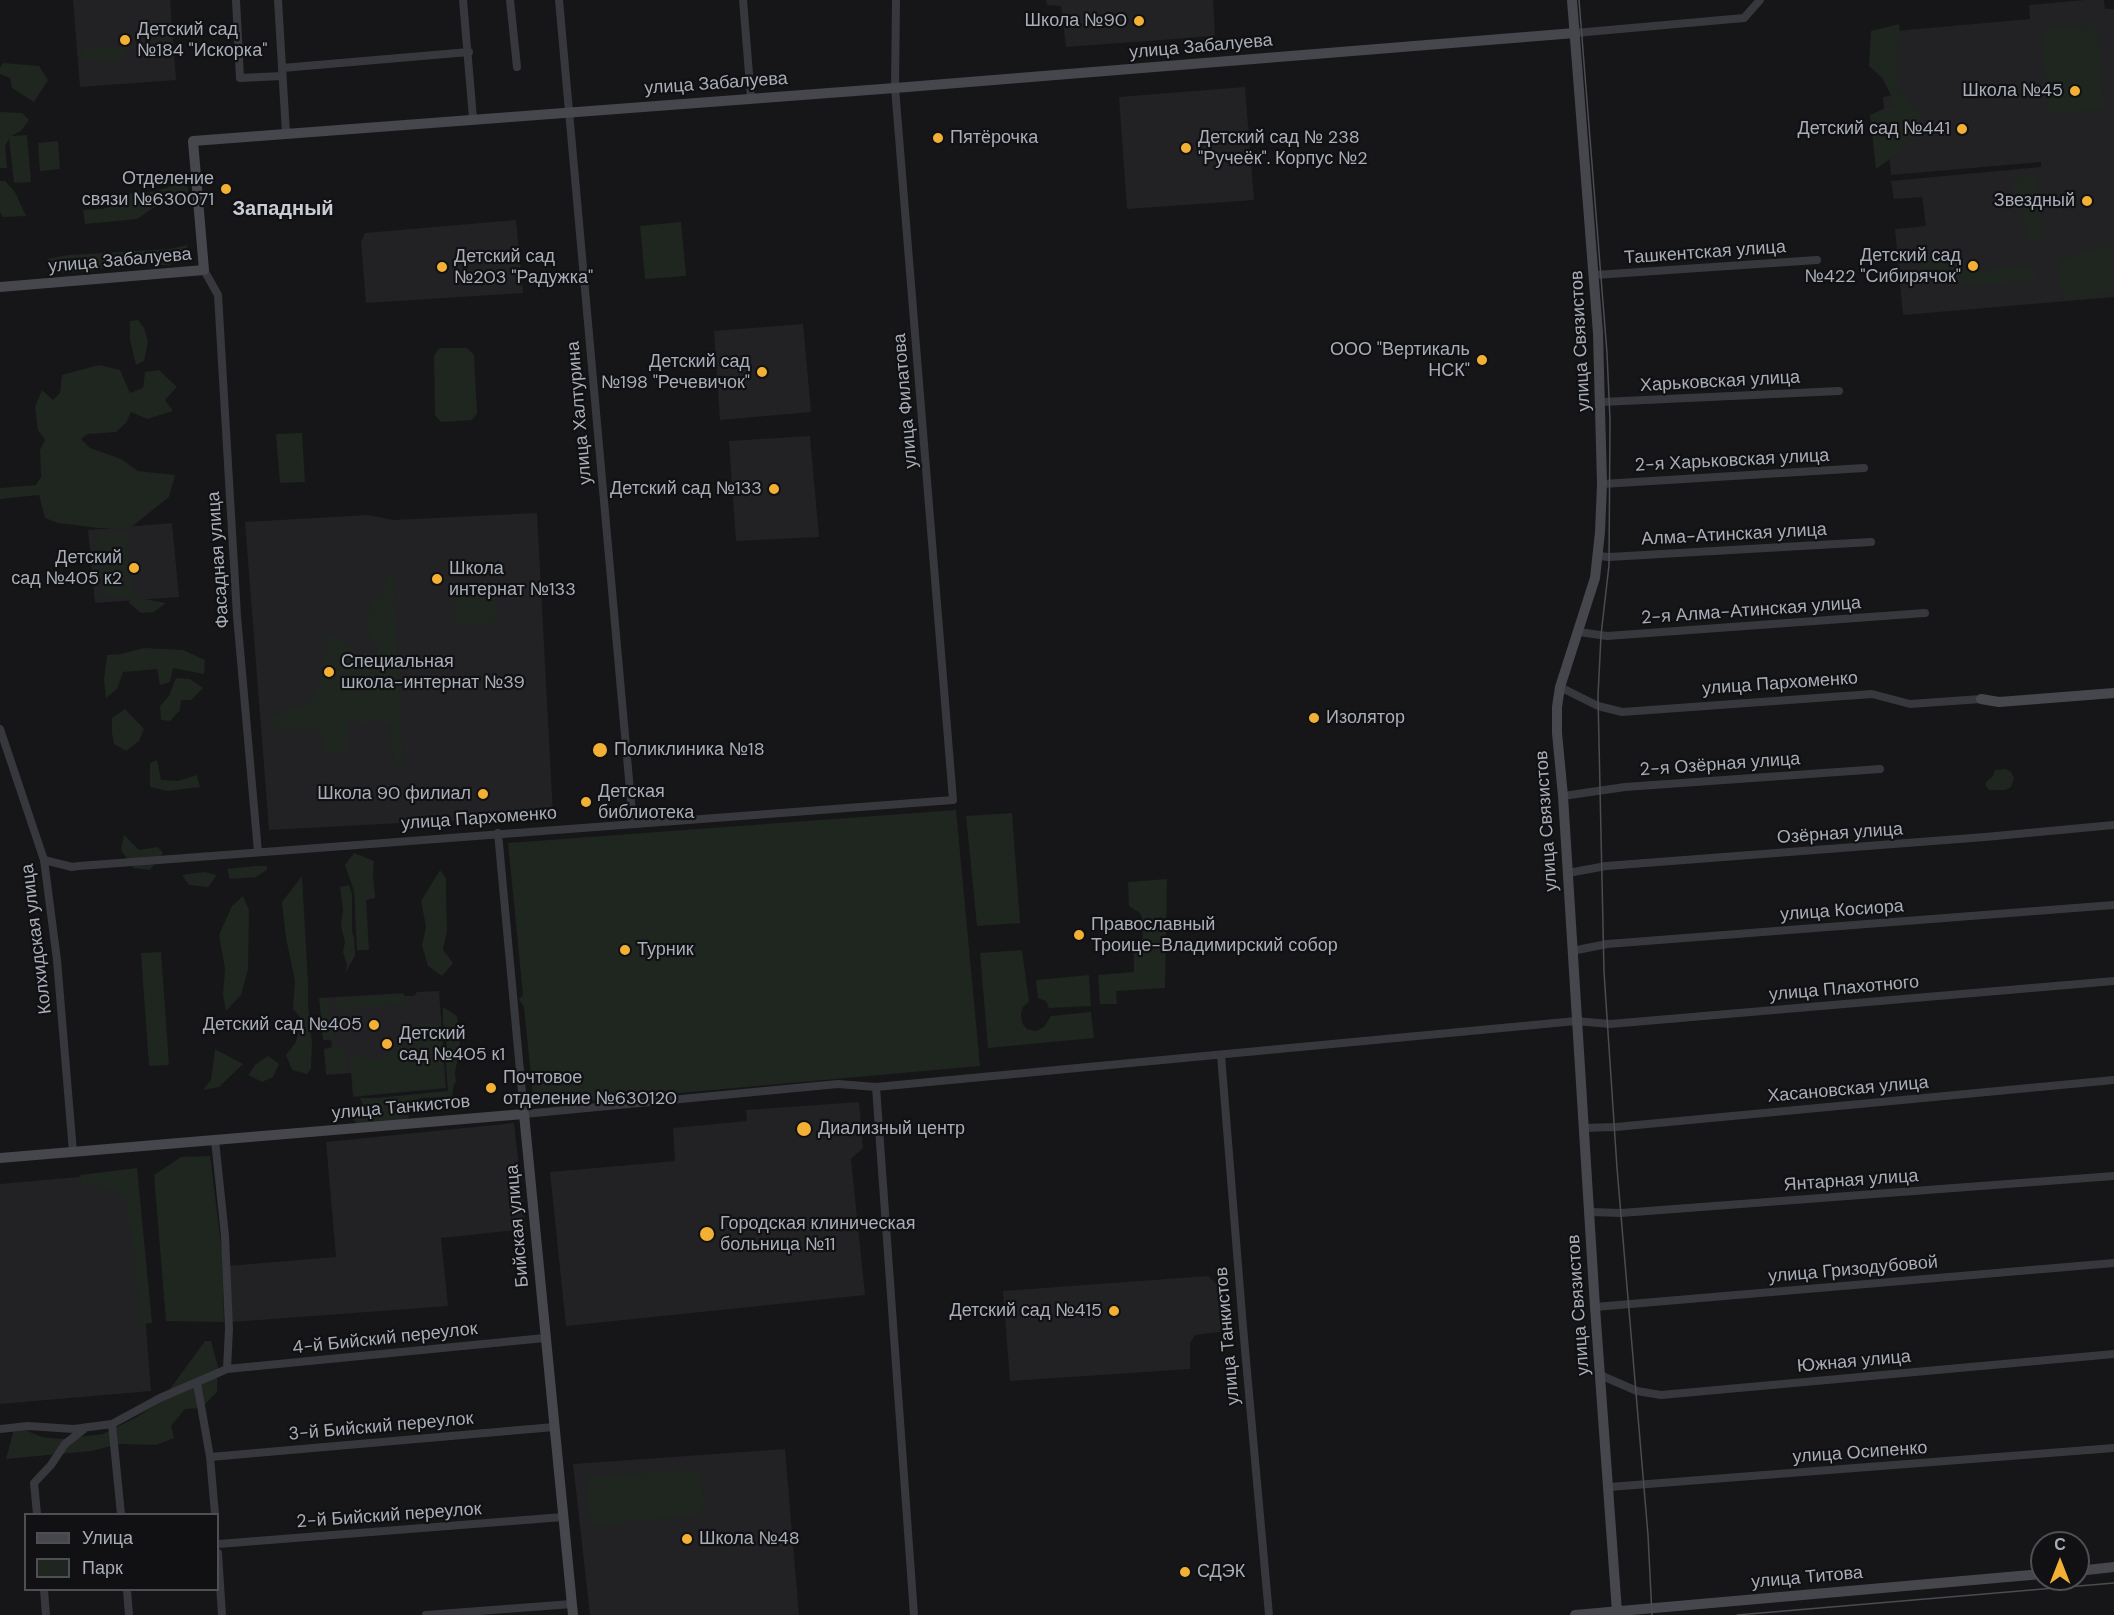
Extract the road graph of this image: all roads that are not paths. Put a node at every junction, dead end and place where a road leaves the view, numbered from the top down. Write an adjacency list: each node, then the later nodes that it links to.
1 (236, 0): 13 (street)
2 (278, 0): 13 (street)
3 (463, 0): 11 (street)
4 (510, 0): 12 (street)
5 (559, 0): 16 (street, улица Халтурина)
6 (743, 0): 15 (street)
7 (896, 0): 14 (street, улица Филатова)
8 (1572, 0): 10 (street, улица Связистов)
9 (1760, 0): 10 (street)
10 (1575, 33): 14 (street, улица Забалуева); 21 (street, улица Связистов)
11 (469, 52): 13 (street); 17 (street)
12 (517, 67)
13 (282, 72): 18 (street)
14 (895, 88): 15 (street, улица Забалуева); 37 (street, улица Филатова)
15 (751, 98): 16 (street, улица Забалуева)
16 (568, 111): 17 (street, улица Забалуева); 38 (street, улица Халтурина)
17 (473, 118): 18 (street, улица Забалуева)
18 (286, 134): 20 (street, улица Забалуева)
19 (1817, 261): 21 (street, Ташкентская улица)
20 (204, 270): 22 (street, улица Забалуева); 41 (street, Фасадная улица)
21 (1595, 275): 24 (street, улица Связистов)
22 (0, 287)
23 (1839, 392): 24 (street, Харьковская улица)
24 (1602, 402): 26 (street, улица Связистов)
25 (1864, 468): 26 (street, 2-я Харьковская улица)
26 (1602, 484): 28 (street, улица Связистов)
27 (1871, 542): 28 (street, Алма-Атинская улица)
28 (1598, 556): 30 (street, улица Связистов)
29 (1925, 613): 30 (street, 2-я Алма-Атинская улица)
30 (1579, 632): 31 (street, улица Связистов)
31 (1560, 687): 33 (street, улица Пархоменко); 36 (street, улица Связистов)
32 (2114, 693): 33 (street, улица Пархоменко)
33 (1981, 699)
34 (0, 729): 42 (street, Колхидская улица)
35 (1880, 769): 36 (street, 2-я Озёрная улица)
36 (1563, 796): 43 (street, улица Связистов)
37 (953, 800): 38 (street, улица Пархоменко)
38 (633, 824): 40 (street, улица Пархоменко)
39 (2114, 825): 43 (street, Озёрная улица)
40 (498, 833): 41 (street, улица Пархоменко); 51 (street, Бийская улица)
41 (258, 852): 42 (street, улица Пархоменко)
42 (44, 860): 54 (street, Колхидская улица)
43 (1568, 873): 45 (street, улица Связистов)
44 (2114, 905): 45 (street, улица Косиора)
45 (1572, 951): 47 (street, улица Связистов)
46 (2114, 981): 47 (street, улица Плахотного)
47 (1576, 1021): 48 (street, улица Танкистов); 52 (street, улица Связистов)
48 (1221, 1055): 50 (street, улица Танкистов); 91 (street, улица Танкистов)
49 (2114, 1080): 52 (street, Хасановская улица)
50 (876, 1087): 51 (street, улица Танкистов); 90 (street)
51 (524, 1113): 53 (street, улица Танкистов); 60 (street, Бийская улица)
52 (1584, 1128): 57 (street, улица Связистов)
53 (215, 1140): 54 (street, улица Танкистов); 62 (street)
54 (73, 1152): 55 (street, улица Танкистов)
55 (0, 1158)
56 (2114, 1176): 57 (street, Янтарная улица)
57 (1590, 1212): 59 (street, улица Связистов)
58 (2114, 1263): 59 (street, улица Гризодубовой)
59 (1595, 1307): 63 (street, улица Связистов)
60 (545, 1338): 62 (street, 4-й Бийский переулок); 66 (street, Бийская улица)
61 (2114, 1354): 63 (street, Южная улица)
62 (227, 1369): 64 (street)
63 (1600, 1375): 71 (street, улица Связистов)
64 (198, 1383): 65 (street); 70 (street)
65 (112, 1424): 67 (street); 73 (street)
66 (554, 1427): 70 (street, 3-й Бийский переулок); 75 (street, Бийская улица)
67 (85, 1428): 68 (street); 72 (street)
68 (0, 1429)
69 (2114, 1448): 71 (street, улица Осипенко)
70 (210, 1457): 74 (street)
71 (1609, 1487): 84 (street, улица Связистов)
72 (37, 1513)
73 (122, 1513)
74 (215, 1513)
75 (563, 1518): 76 (street, 2-й Бийский переулок); 83 (street, Бийская улица)
76 (219, 1544)
77 (2114, 1567): 79 (street)
78 (219, 1568): 88 (street)
79 (2090, 1569)
80 (2030, 1575): 85 (street, улица Титова)
81 (44, 1591): 86 (street)
82 (127, 1591): 87 (street)
83 (573, 1610): 89 (street)
84 (1617, 1612): 85 (street, улица Титова); 92 (street, улица Титова)
85 (1630, 1613)
86 (46, 1615)
87 (129, 1615)
88 (222, 1615)
89 (426, 1615)
90 (914, 1615)
91 (1269, 1615)
92 (1575, 1615)

